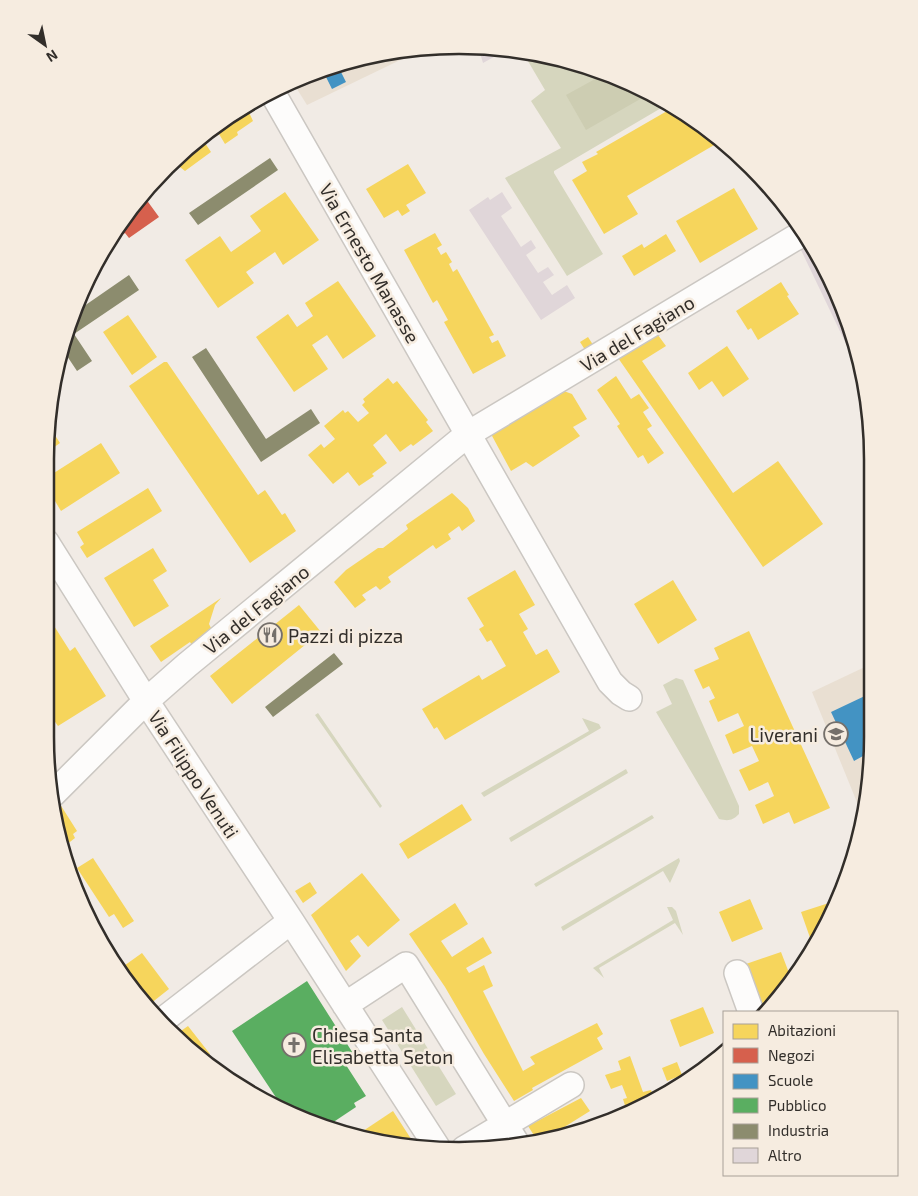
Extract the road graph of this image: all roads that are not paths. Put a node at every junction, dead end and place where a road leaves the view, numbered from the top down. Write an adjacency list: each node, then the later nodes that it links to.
1 (276, 98): 3 (street, Via Ernesto Manasse)
2 (798, 237): 3 (street, Via del Fagiano)
3 (468, 434): 5 (street); 6 (street, Via del Fagiano)
4 (54, 555): 6 (street, Via Filippo Venuti)
5 (629, 698)
6 (146, 701): 7 (street, Via del Fagiano); 8 (street, Via Filippo Venuti)
7 (57, 789)
8 (291, 921): 10 (street, Via Filippo Venuti); 12 (street)
9 (737, 973): 11 (street)
10 (345, 1005): 14 (street); 15 (street, Via Filippo Venuti)
11 (751, 1011)
12 (166, 1017)
13 (571, 1085): 14 (street)
14 (511, 1134): 16 (street)
15 (434, 1141)
16 (490, 1141)

